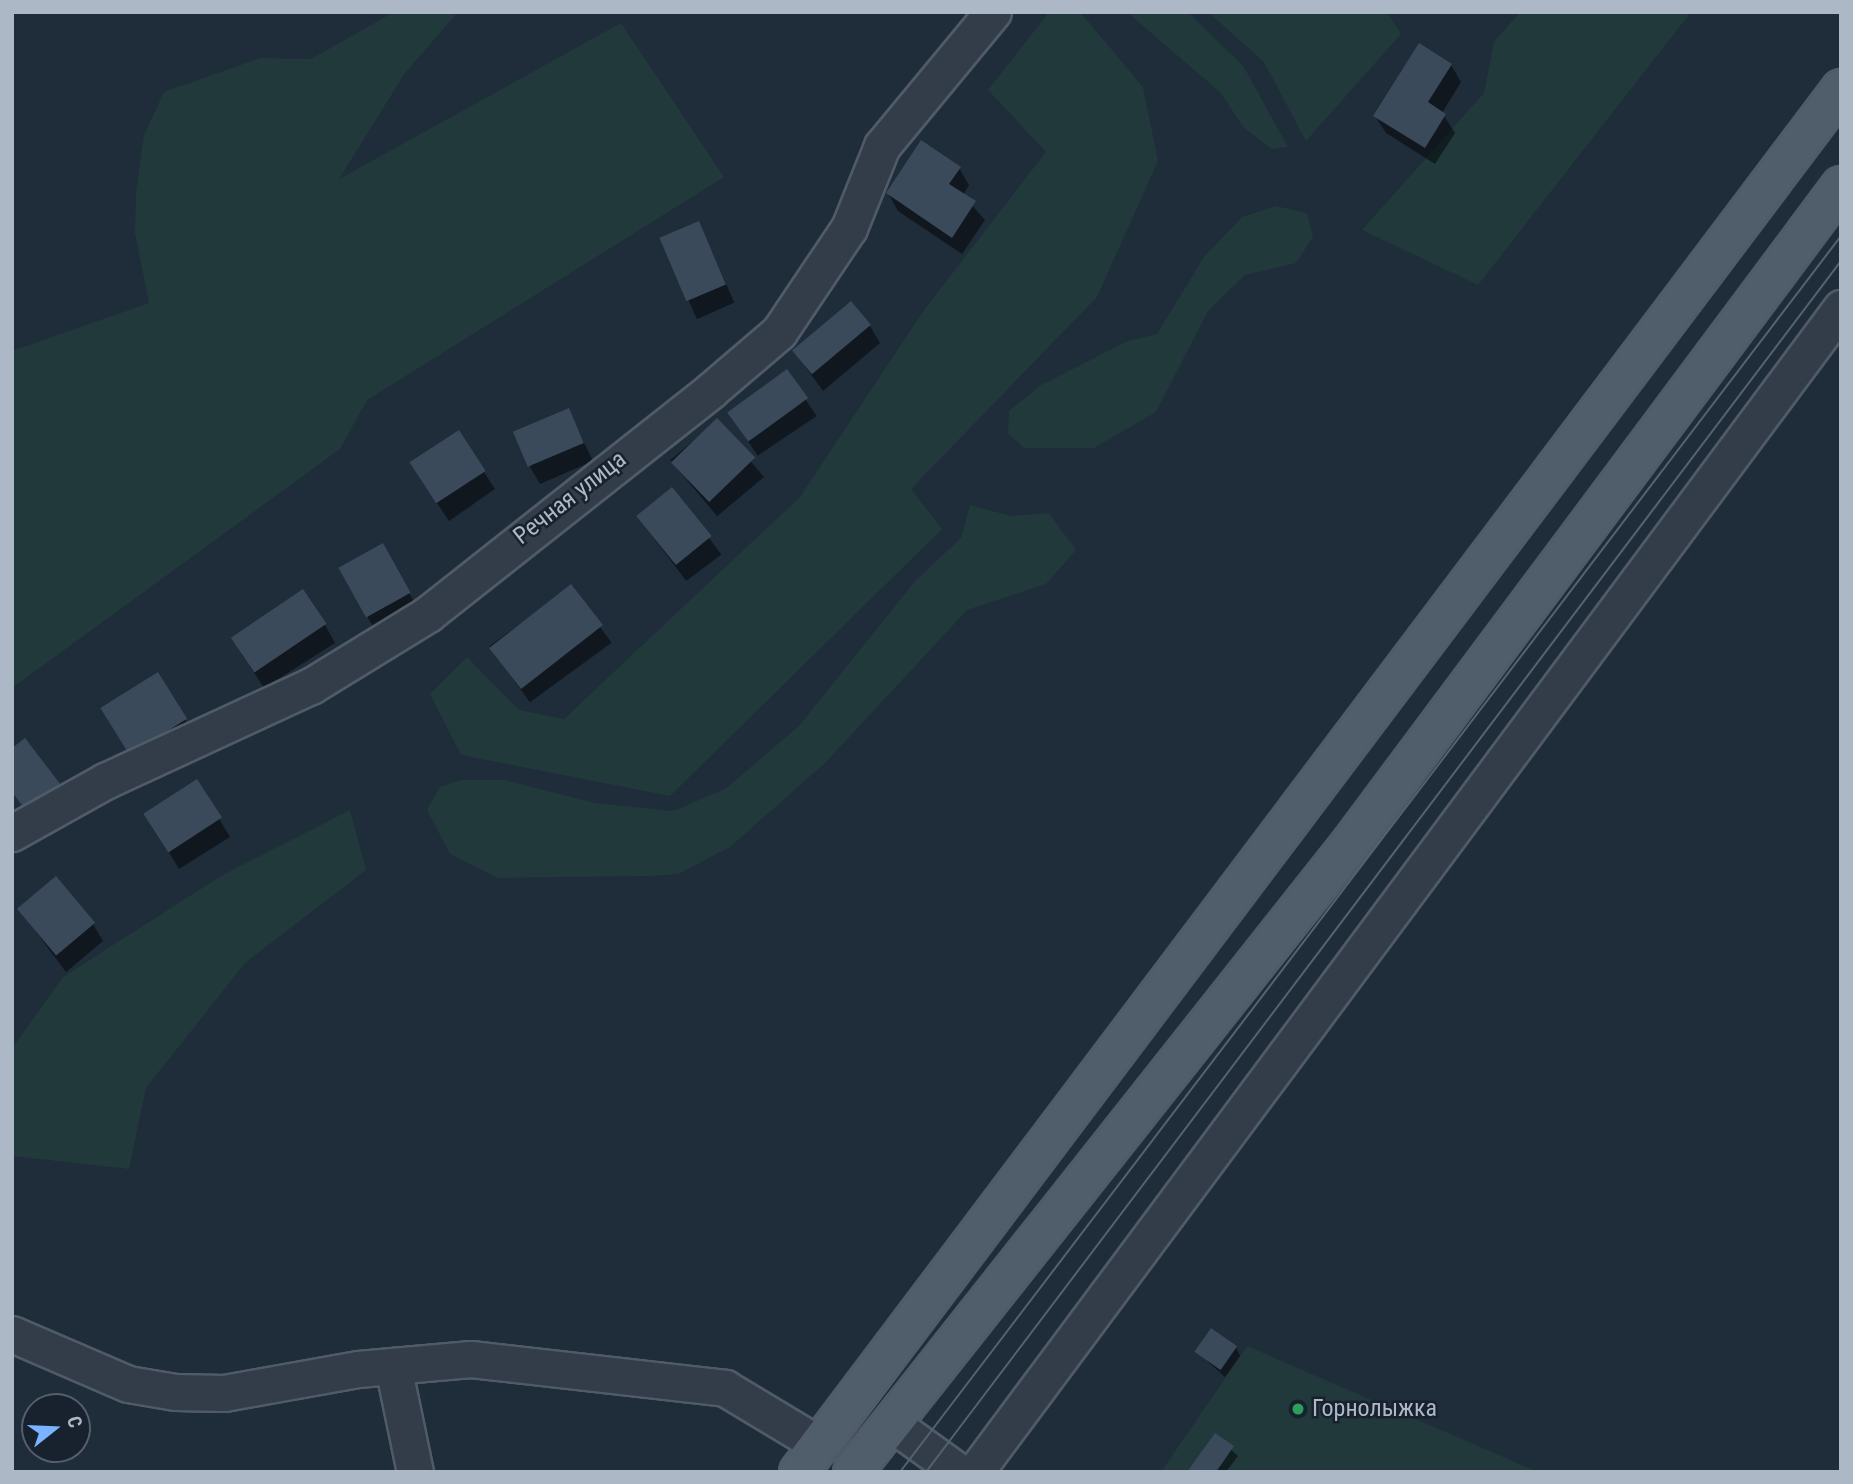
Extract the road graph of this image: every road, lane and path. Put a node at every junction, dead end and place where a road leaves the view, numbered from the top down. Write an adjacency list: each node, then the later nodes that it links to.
1 (993, 12): 5 (street, Речная улица)
2 (1841, 89): 9 (main road)
3 (1841, 186): 8 (main road)
4 (1841, 308): 13 (street)
5 (12, 833)
6 (12, 1334): 7 (street)
7 (393, 1366): 9 (street); 10 (street)
8 (891, 1423): 11 (main road); 12 (street)
9 (809, 1458)
10 (415, 1472)
11 (853, 1472)
12 (959, 1472)
13 (975, 1472)

